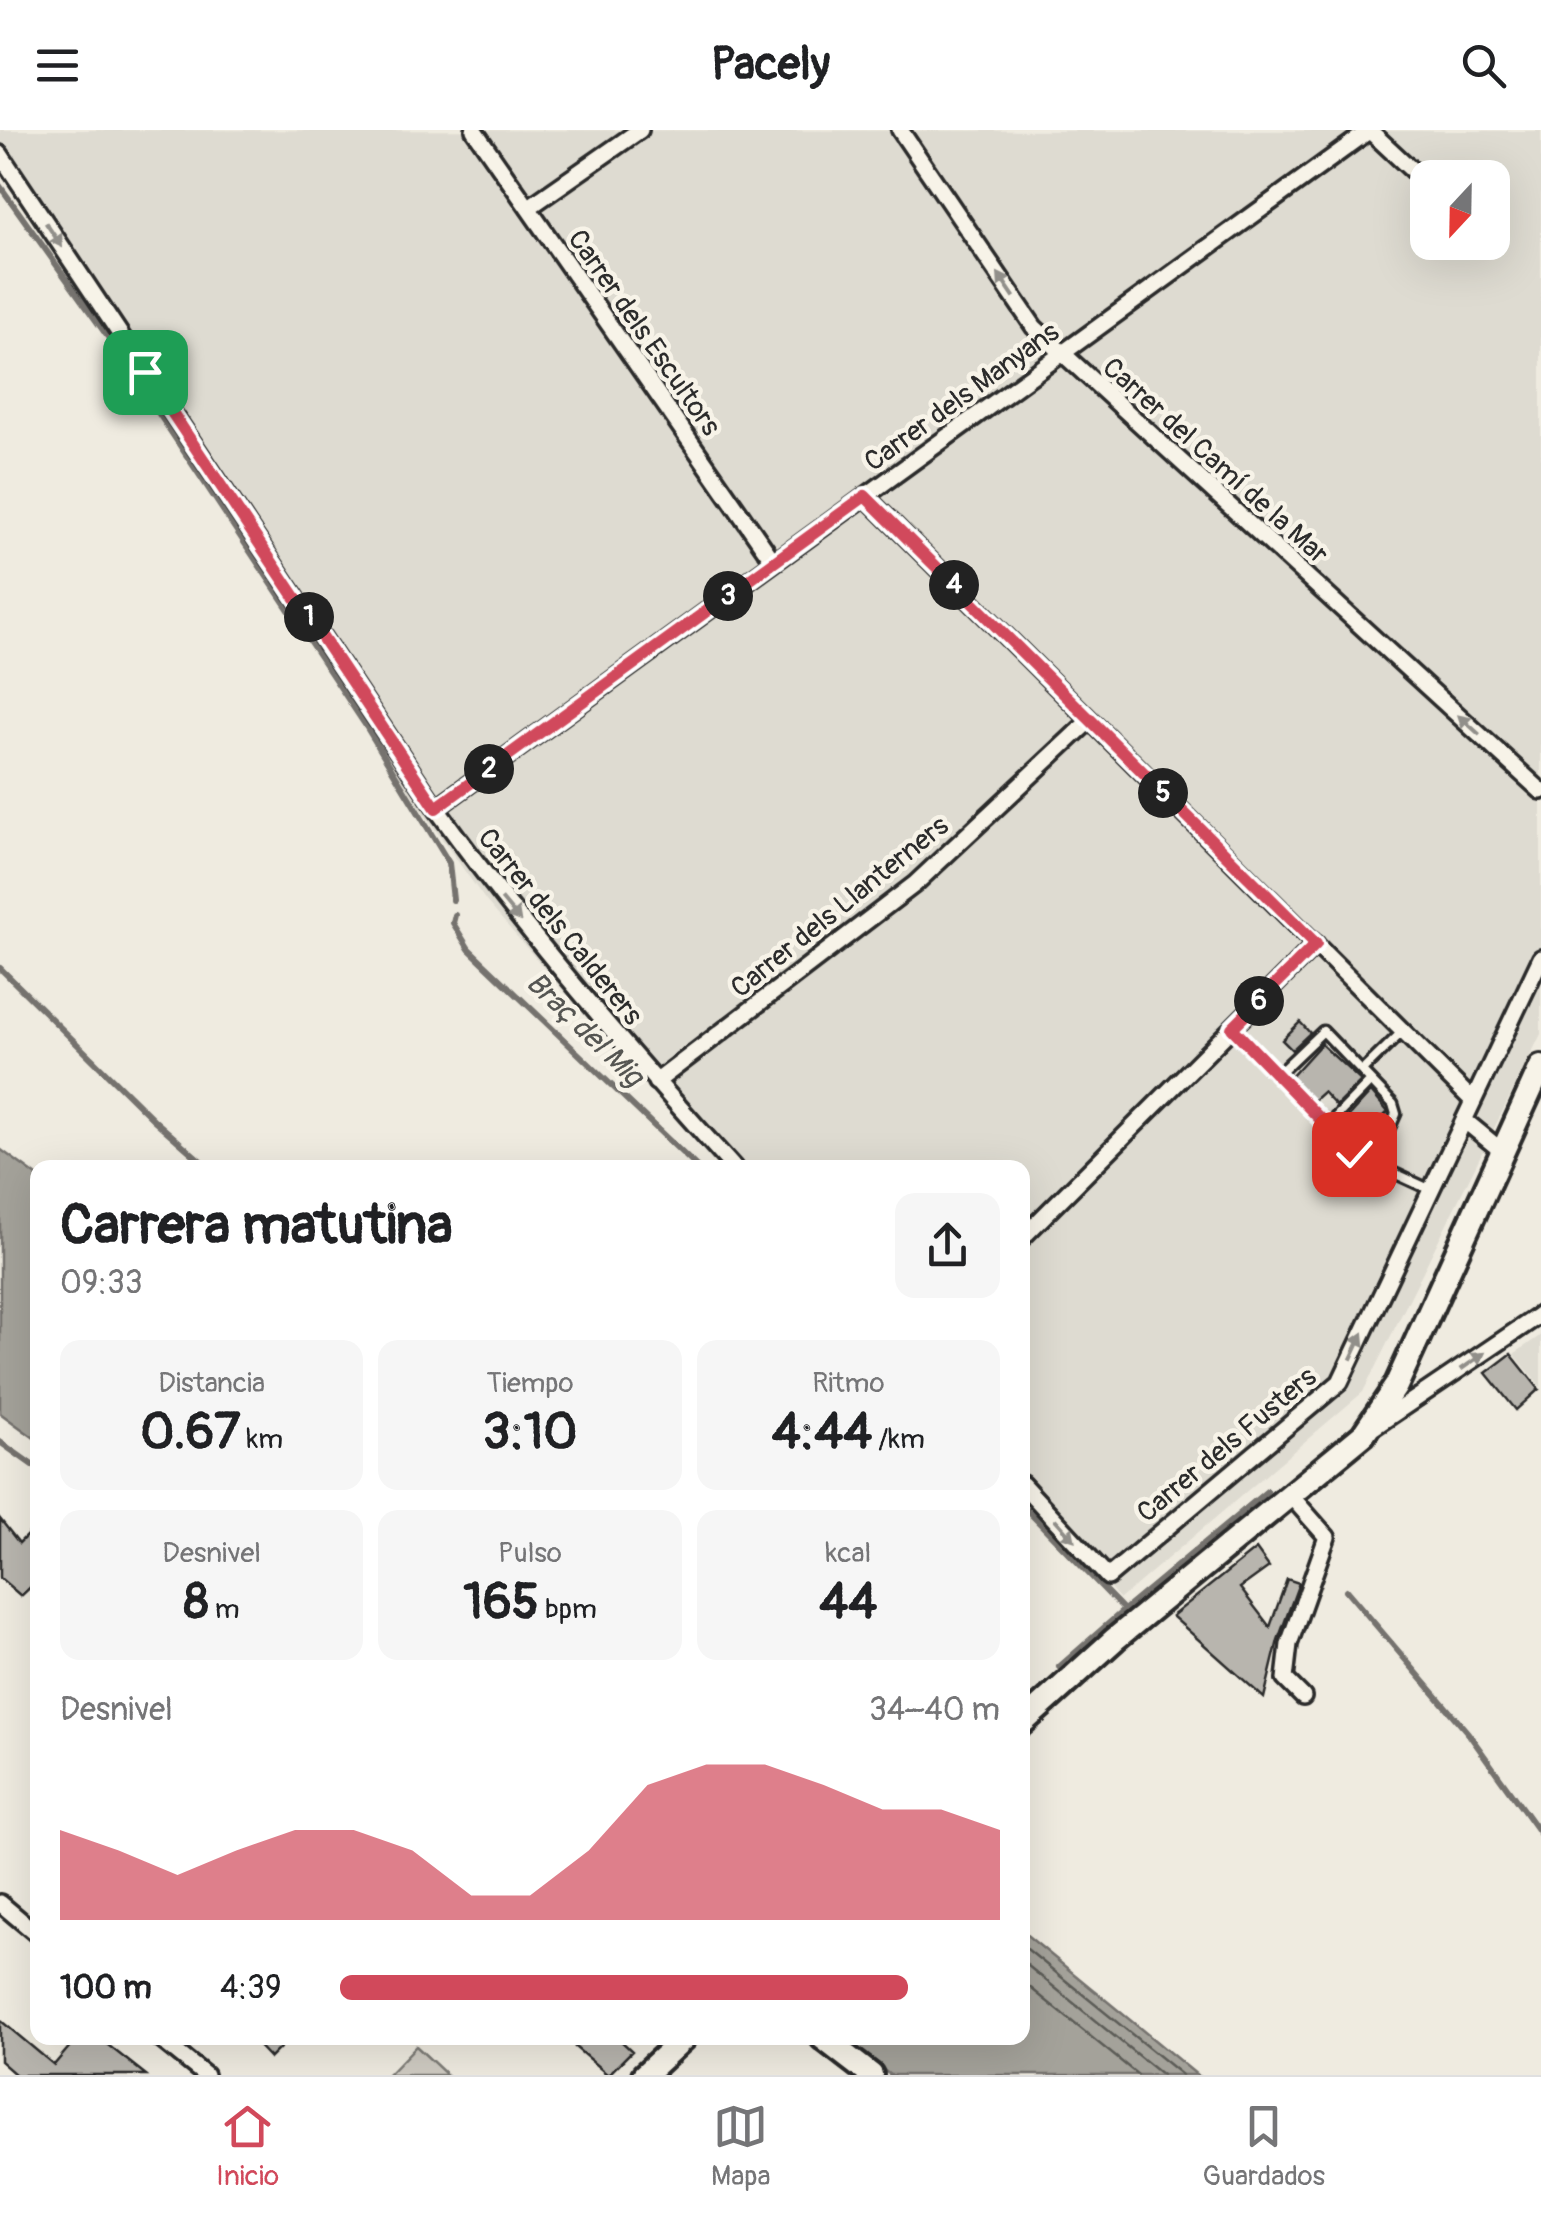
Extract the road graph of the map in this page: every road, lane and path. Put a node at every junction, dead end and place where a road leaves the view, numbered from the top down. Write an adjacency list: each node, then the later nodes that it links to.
1 (474, 130): 7 (street, Carrer dels Escultors)
2 (640, 130): 7 (street)
3 (900, 130): 8 (street, Carrer del Camí de la Mar, one-way to 3)
4 (1369, 130): 6 (street); 8 (street, Carrer dels Manyans)
5 (0, 154): 13 (street, Carrer dels Calderers, one-way to 13)
6 (1410, 168)
7 (528, 208): 10 (street, Carrer dels Escultors)
8 (1062, 354): 9 (street, Carrer dels Manyans); 12 (street, Carrer del Camí de la Mar, one-way to 8)
9 (865, 496): 10 (street, Carrer dels Manyans); 11 (street)
10 (774, 562): 13 (street, Carrer dels Manyans)
11 (1090, 720): 14 (street); 22 (street, Carrer dels Llanterners)
12 (1541, 790)
13 (436, 808): 22 (street, Carrer dels Calderers, one-way to 22)
14 (1316, 944): 16 (street); 17 (street)
15 (1541, 958): 23 (street, Carrer dels Fusters)
16 (1232, 1028): 20 (lane); 30 (street)
17 (1403, 1031): 19 (lane); 23 (street)
18 (1541, 1067): 26 (main road)
19 (1362, 1071): 20 (lane); 21 (lane)
20 (1278, 1075): 25 (lane)
21 (1372, 1081): 25 (lane); 28 (lane)
22 (656, 1082): 27 (street, Carrer dels Calderers)
23 (1473, 1101): 24 (street, Carrer dels Fusters)
24 (1464, 1120): 26 (street); 29 (street, Carrer dels Fusters)
25 (1327, 1126): 28 (lane)
26 (1503, 1152): 32 (main road)
27 (727, 1160)
28 (1373, 1165): 29 (lane)
29 (1431, 1190): 33 (street, Carrer dels Fusters, one-way to 29)
30 (1030, 1230)
31 (1541, 1314): 32 (street, one-way to 31)
32 (1363, 1435): 34 (main road)
33 (1030, 1493)
34 (1290, 1495): 35 (street); 36 (main road)
35 (1303, 1696)
36 (1030, 1716)
37 (0, 1904): 38 (street)
38 (30, 1928)
39 (168, 2045): 42 (street)
40 (676, 2045): 43 (main road)
41 (832, 2045): 44 (main road)
42 (205, 2075)
43 (644, 2075)
44 (871, 2075)

